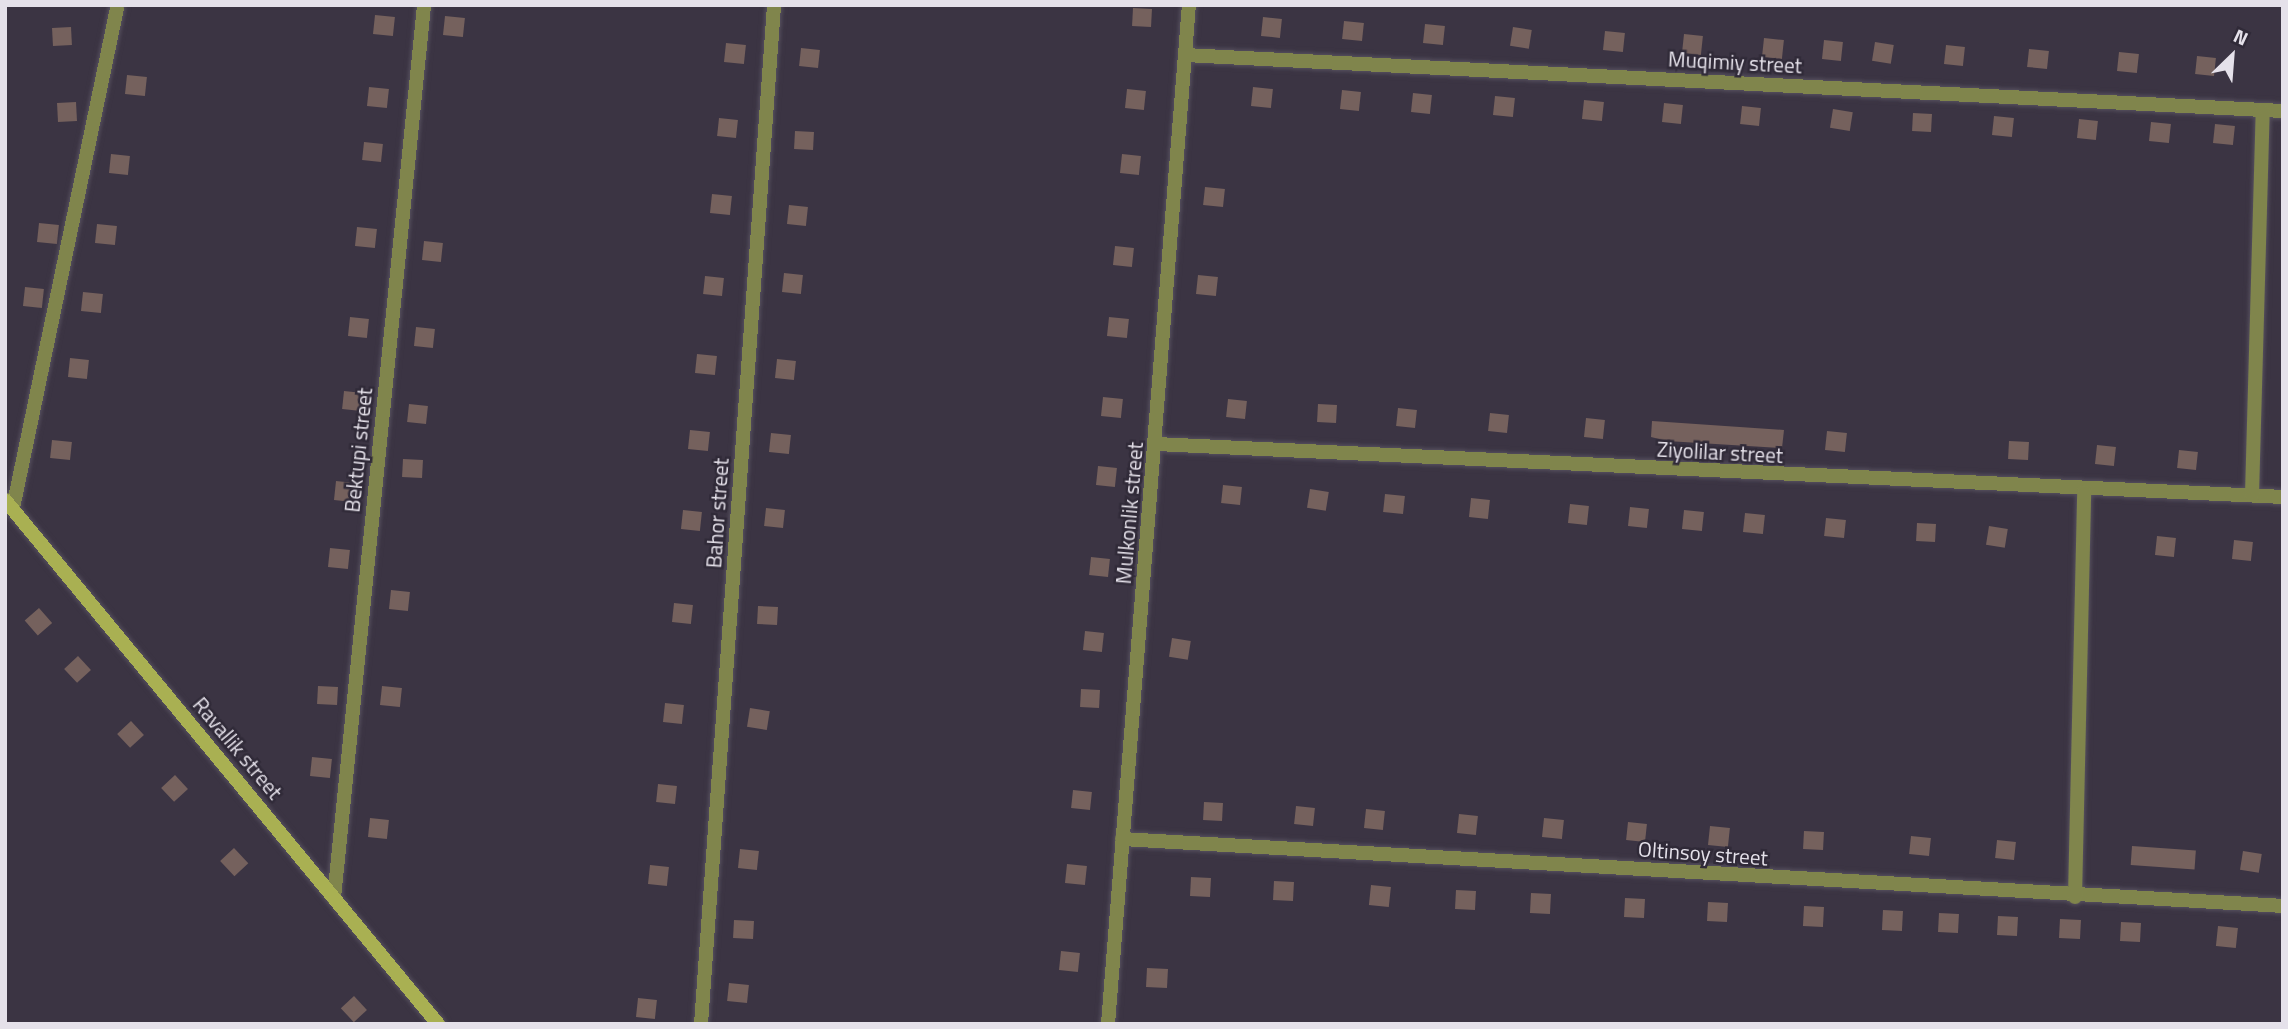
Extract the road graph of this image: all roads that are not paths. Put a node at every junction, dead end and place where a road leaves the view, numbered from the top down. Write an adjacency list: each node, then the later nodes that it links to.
1 (424, 5): 15 (street, Bektupi street)
2 (774, 5): 18 (street, Bahor street)
3 (1189, 5): 5 (street, Mulkonlik street)
4 (117, 8): 12 (street)
5 (1185, 55): 6 (street, Muqimiy street); 8 (street, Mulkonlik street)
6 (2263, 111): 7 (street, Muqimiy street); 10 (street)
7 (2283, 111)
8 (1156, 444): 9 (street, Ziyolilar street); 13 (street, Mulkonlik street)
9 (2084, 492): 10 (street, Ziyolilar street); 14 (street)
10 (2252, 495): 11 (street, Ziyolilar street)
11 (2283, 497)
12 (9, 504): 15 (street, Ravallik street)
13 (1122, 838): 14 (street, Oltinsoy street); 19 (street, Mulkonlik street)
14 (2075, 897): 16 (street, Oltinsoy street)
15 (334, 898): 17 (street, Ravallik street)
16 (2283, 906)
17 (438, 1024)
18 (701, 1024)
19 (1108, 1024)

